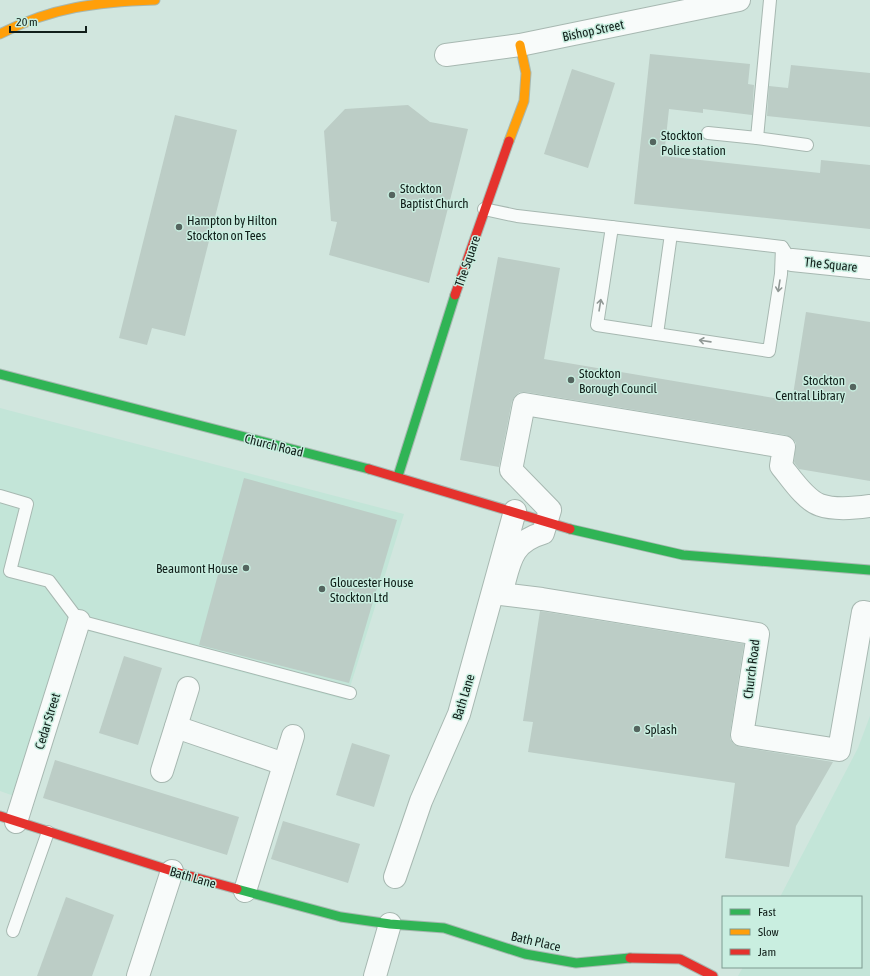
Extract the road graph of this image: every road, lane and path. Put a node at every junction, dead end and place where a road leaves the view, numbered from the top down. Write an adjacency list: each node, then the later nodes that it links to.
1 (155, 0): 4 (street)
2 (739, 0): 5 (street, Bishop Street)
3 (770, 0): 8 (lane)
4 (0, 34)
5 (520, 45): 6 (street, Bishop Street); 10 (street, The Square)
6 (446, 55)
7 (708, 133): 8 (lane)
8 (757, 138): 9 (lane)
9 (807, 145)
10 (484, 209): 11 (lane); 17 (street, The Square)
11 (612, 227): 12 (lane); 15 (lane, one-way to 11)
12 (671, 234): 13 (lane); 15 (lane)
13 (787, 254): 14 (street, The Square); 15 (lane, one-way to 15)
14 (870, 268)
15 (657, 334)
16 (0, 374): 17 (street, Church Road)
17 (398, 476): 20 (street, Church Road)
18 (0, 496): 24 (lane)
19 (870, 506): 21 (street)
20 (515, 511): 21 (street, Church Road); 34 (street, Bath Lane)
21 (546, 522): 22 (street, Church Road); 23 (street, Church Road)
22 (870, 570)
23 (870, 613)
24 (79, 621): 26 (lane); 31 (street, Cedar Street)
25 (188, 688): 27 (street)
26 (350, 693)
27 (176, 727): 29 (street); 30 (street)
28 (293, 736): 29 (street)
29 (284, 764): 35 (street)
30 (162, 771)
31 (8, 819): 32 (street, Bath Lane)
32 (48, 832): 33 (street, Bath Lane); 37 (lane)
33 (172, 871): 35 (street, Bath Lane); 38 (street)
34 (395, 877)
35 (245, 891): 36 (street, Bath Lane)
36 (390, 924): 39 (street); 40 (street, Bath Place)
37 (13, 931)
38 (138, 976)
39 (375, 976)
40 (713, 976)

